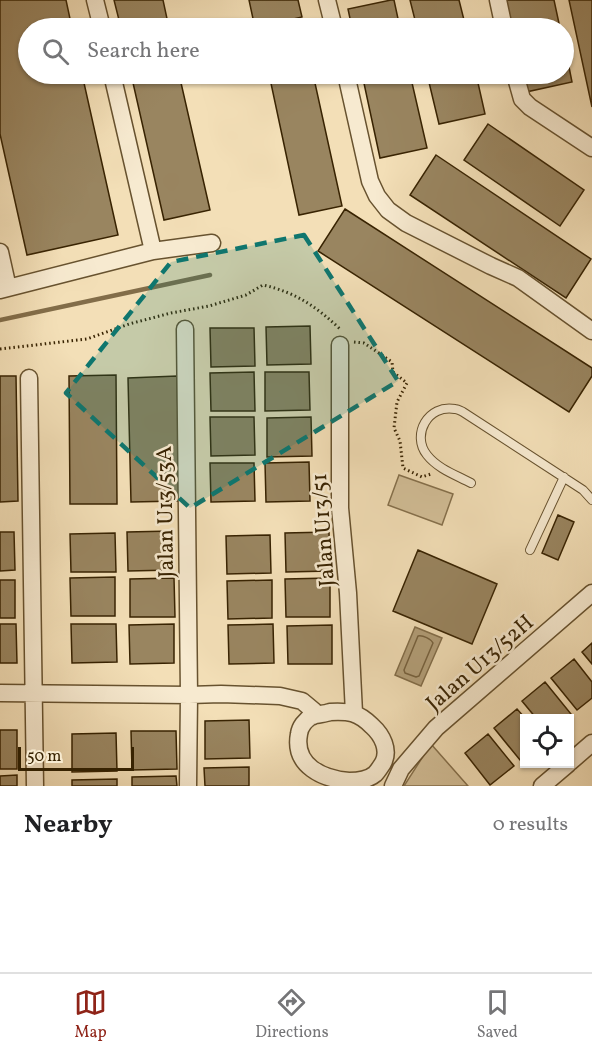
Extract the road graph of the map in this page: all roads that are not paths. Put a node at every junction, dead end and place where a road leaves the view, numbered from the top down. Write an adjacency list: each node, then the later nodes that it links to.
1 (95, 0): 4 (street)
2 (327, 0): 5 (street)
3 (498, 0): 6 (street)
4 (100, 18)
5 (332, 18)
6 (502, 18)
7 (114, 84): 12 (street)
8 (348, 84): 16 (street)
9 (518, 84): 10 (street)
10 (592, 148)
11 (212, 243): 12 (street)
12 (153, 251): 14 (street)
13 (0, 252): 14 (street)
14 (4, 289)
15 (185, 329): 26 (street, Jalan U13/53A)
16 (591, 329)
17 (343, 338): 27 (street, Jalan U13/51)
18 (29, 378): 25 (street)
19 (564, 477): 20 (lane); 21 (lane); 22 (lane)
20 (471, 483)
21 (592, 500)
22 (530, 550)
23 (592, 593): 33 (street, Jalan U13/52H)
24 (0, 693): 25 (street)
25 (35, 694): 26 (street); 36 (street)
26 (189, 695): 28 (street); 37 (street, Jalan U13/53A)
27 (354, 713): 28 (street); 31 (street)
28 (312, 716): 34 (street)
29 (592, 743): 30 (street)
30 (574, 759)
31 (385, 760): 33 (street); 35 (street)
32 (563, 768): 39 (street)
33 (400, 769): 38 (street, Jalan U13/52H)
34 (311, 778): 35 (street)
35 (341, 783)
36 (35, 786)
37 (188, 786)
38 (393, 786)
39 (542, 786)

